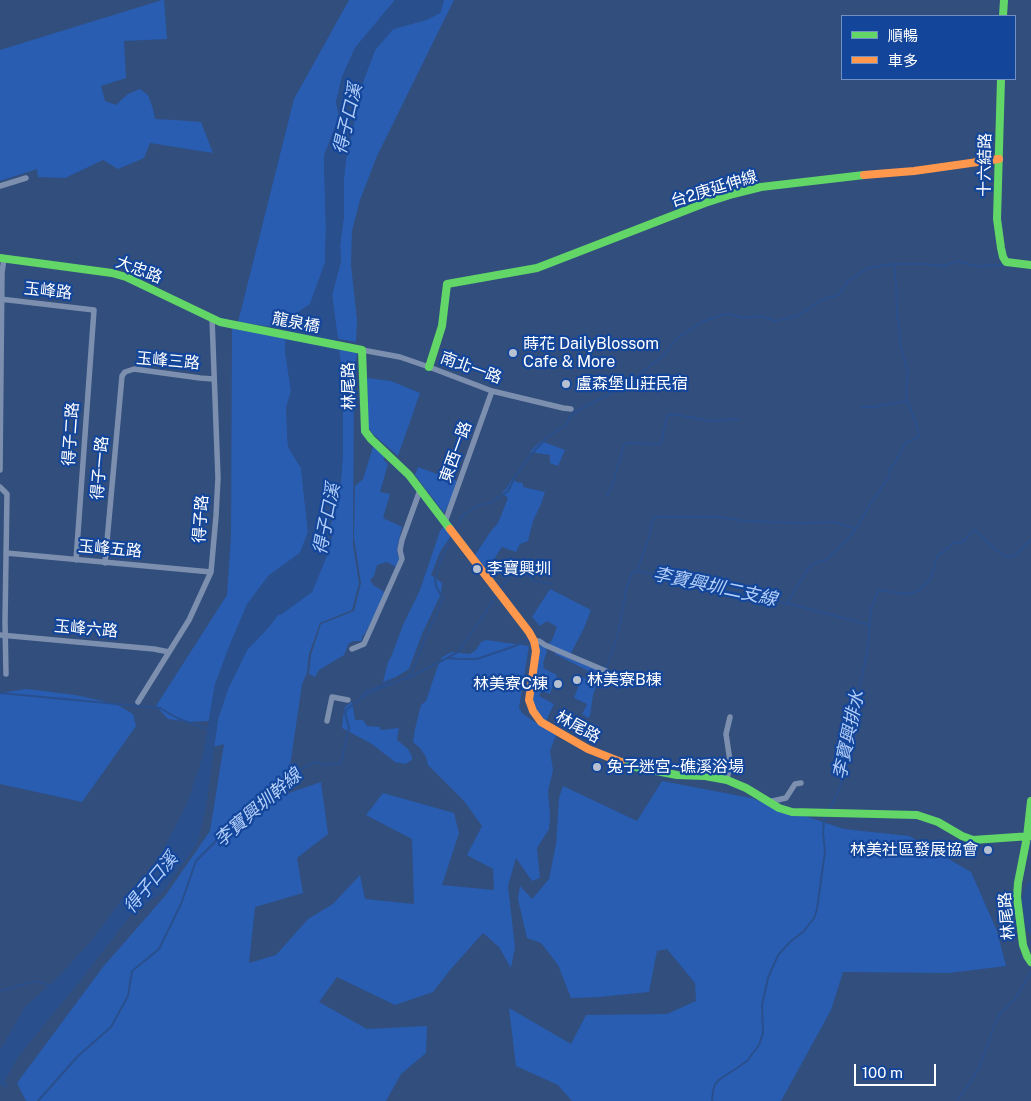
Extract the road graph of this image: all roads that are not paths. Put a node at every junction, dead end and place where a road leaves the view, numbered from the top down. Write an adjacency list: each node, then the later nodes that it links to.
1 (1004, 0): 2 (street)
2 (1004, 15)
3 (1001, 80): 4 (street, 十六結路)
4 (999, 159): 8 (street, 十六結路); 14 (street, 台2庚延伸線)
5 (26, 178): 6 (street)
6 (0, 186)
7 (2, 259): 9 (street); 11 (street, 大忠路)
8 (1031, 265)
9 (1, 299): 10 (street, 玉峰路); 18 (street)
10 (94, 310): 25 (street, 得子二路)
11 (212, 318): 12 (street, 大忠路); 16 (street, 得子路)
12 (232, 325): 13 (street, 龍泉橋)
13 (359, 349): 14 (street, 南北一路); 22 (street, 林尾路)
14 (429, 367): 17 (street, 南北一路)
15 (122, 376): 16 (street, 玉峰三路); 26 (street, 得子一路)
16 (213, 379): 27 (street, 得子路)
17 (492, 391): 19 (street, 南北一路); 23 (street, 東西一路)
18 (0, 394): 20 (street)
19 (571, 409)
20 (0, 470)
21 (0, 487): 24 (street)
22 (420, 490): 23 (street, 林尾路); 30 (street)
23 (445, 522): 29 (street, 林尾路)
24 (6, 553): 25 (street, 玉峰五路); 28 (street)
25 (76, 560): 26 (street, 玉峰五路)
26 (105, 563): 27 (street, 玉峰五路)
27 (211, 572): 31 (street, 得子路)
28 (3, 635): 31 (street, 玉峰六路); 33 (street)
29 (534, 641): 32 (street); 38 (street, 林尾路)
30 (352, 649)
31 (169, 652): 35 (street, 得子路)
32 (606, 671)
33 (6, 674)
34 (348, 700): 37 (street)
35 (138, 702)
36 (730, 717): 38 (street)
37 (327, 721)
38 (727, 780): 41 (street, 林尾路)
39 (801, 783): 41 (street)
40 (1031, 801): 42 (street, 林尾路)
41 (768, 802): 42 (street, 林尾路)
42 (1029, 837): 43 (street, 林尾路)
43 (1031, 962)

